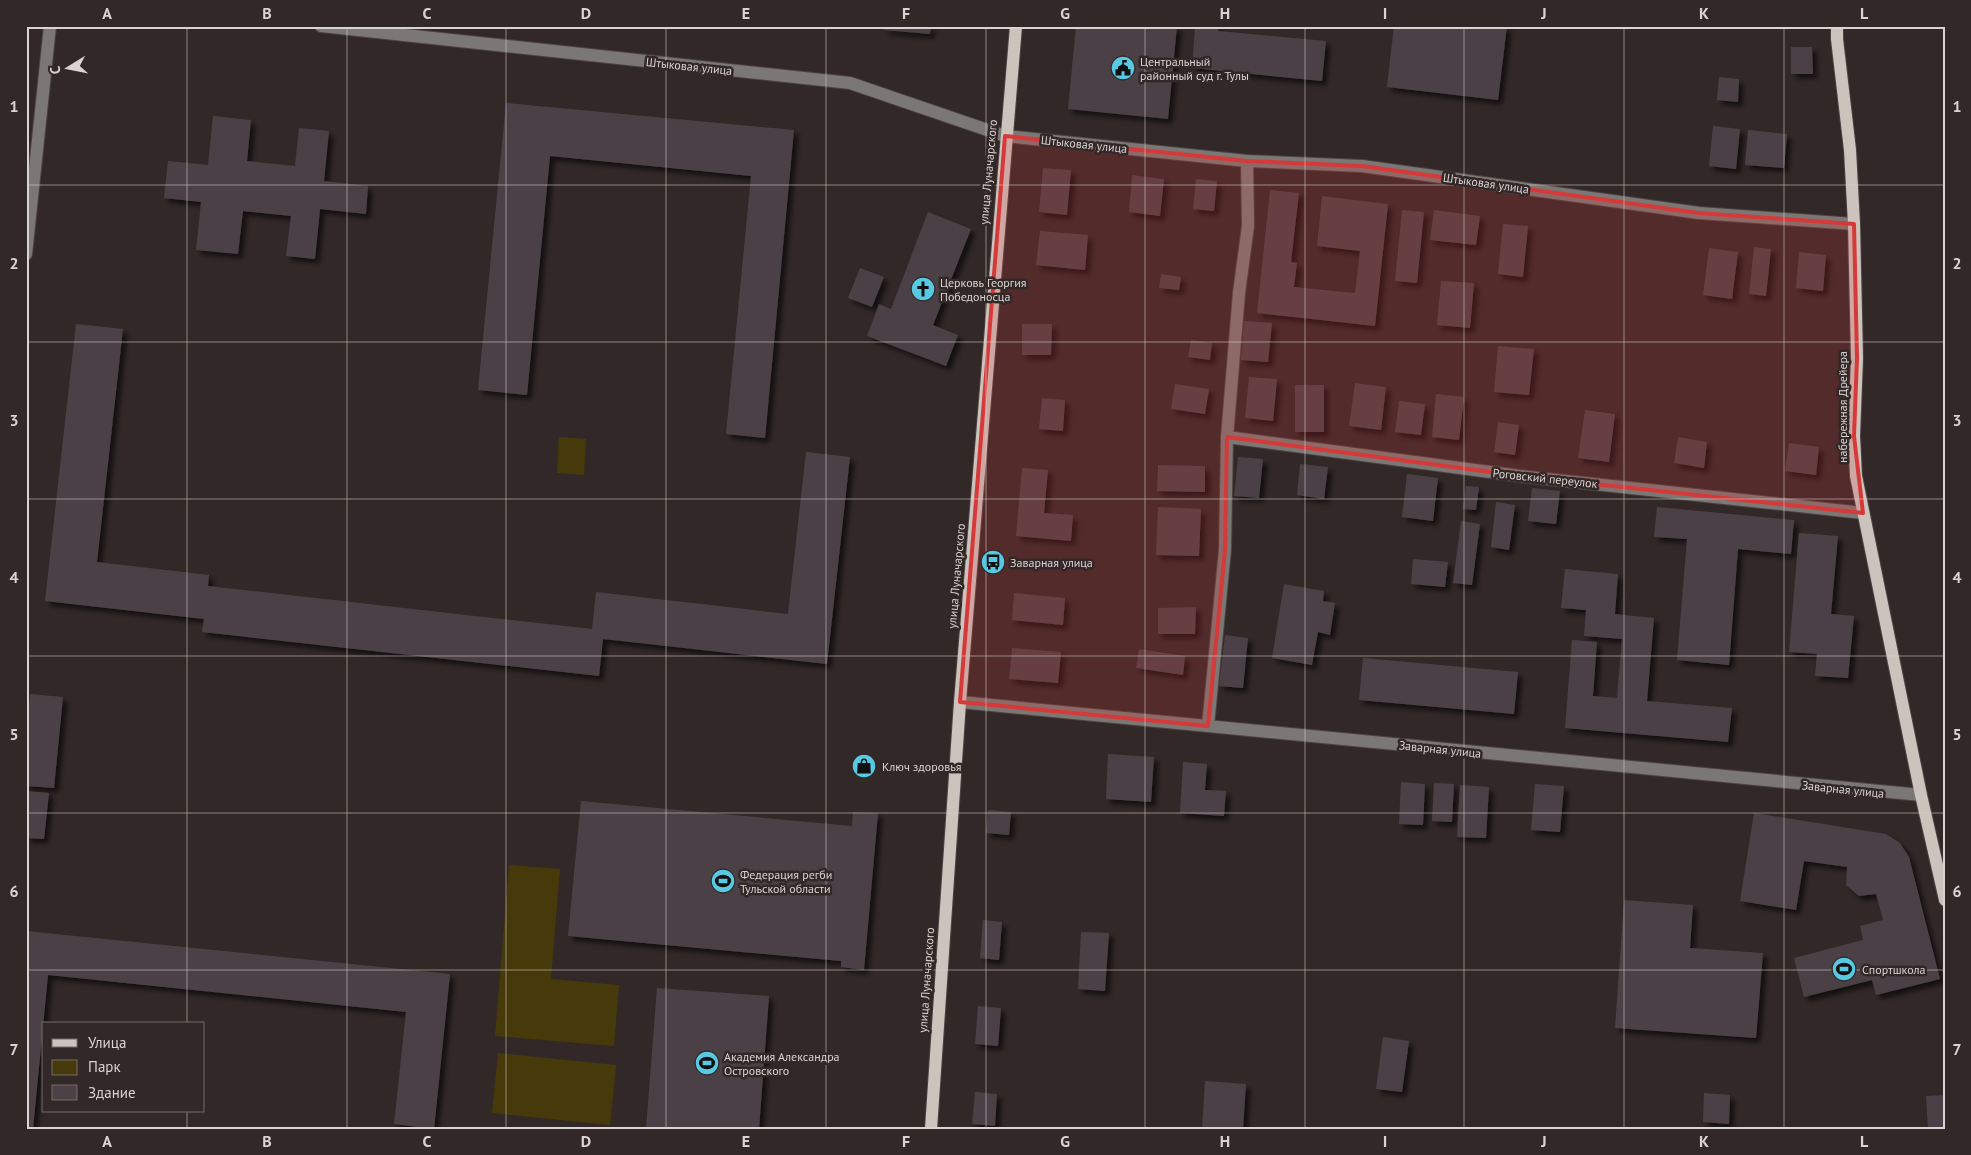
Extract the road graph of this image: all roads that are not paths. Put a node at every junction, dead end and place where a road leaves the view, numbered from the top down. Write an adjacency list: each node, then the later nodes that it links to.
1 (50, 26): 8 (street)
2 (321, 26): 5 (street, Штыковая улица)
3 (1016, 26): 5 (main road, улица Луначарского)
4 (1837, 26): 7 (main road, набережная Дрейера)
5 (1005, 136): 6 (street, Штыковая улица); 11 (main road, улица Луначарского)
6 (1247, 161): 7 (street, Штыковая улица); 9 (street)
7 (1854, 224): 10 (main road, набережная Дрейера)
8 (26, 254)
9 (1227, 437): 10 (street, Роговский переулок); 12 (street)
10 (1863, 513): 13 (main road, набережная Дрейера)
11 (960, 702): 12 (street, Заварная улица); 15 (main road, улица Луначарского)
12 (1208, 726): 13 (street, Заварная улица)
13 (1920, 795): 14 (main road, набережная Дрейера)
14 (1945, 900)
15 (931, 1129)

